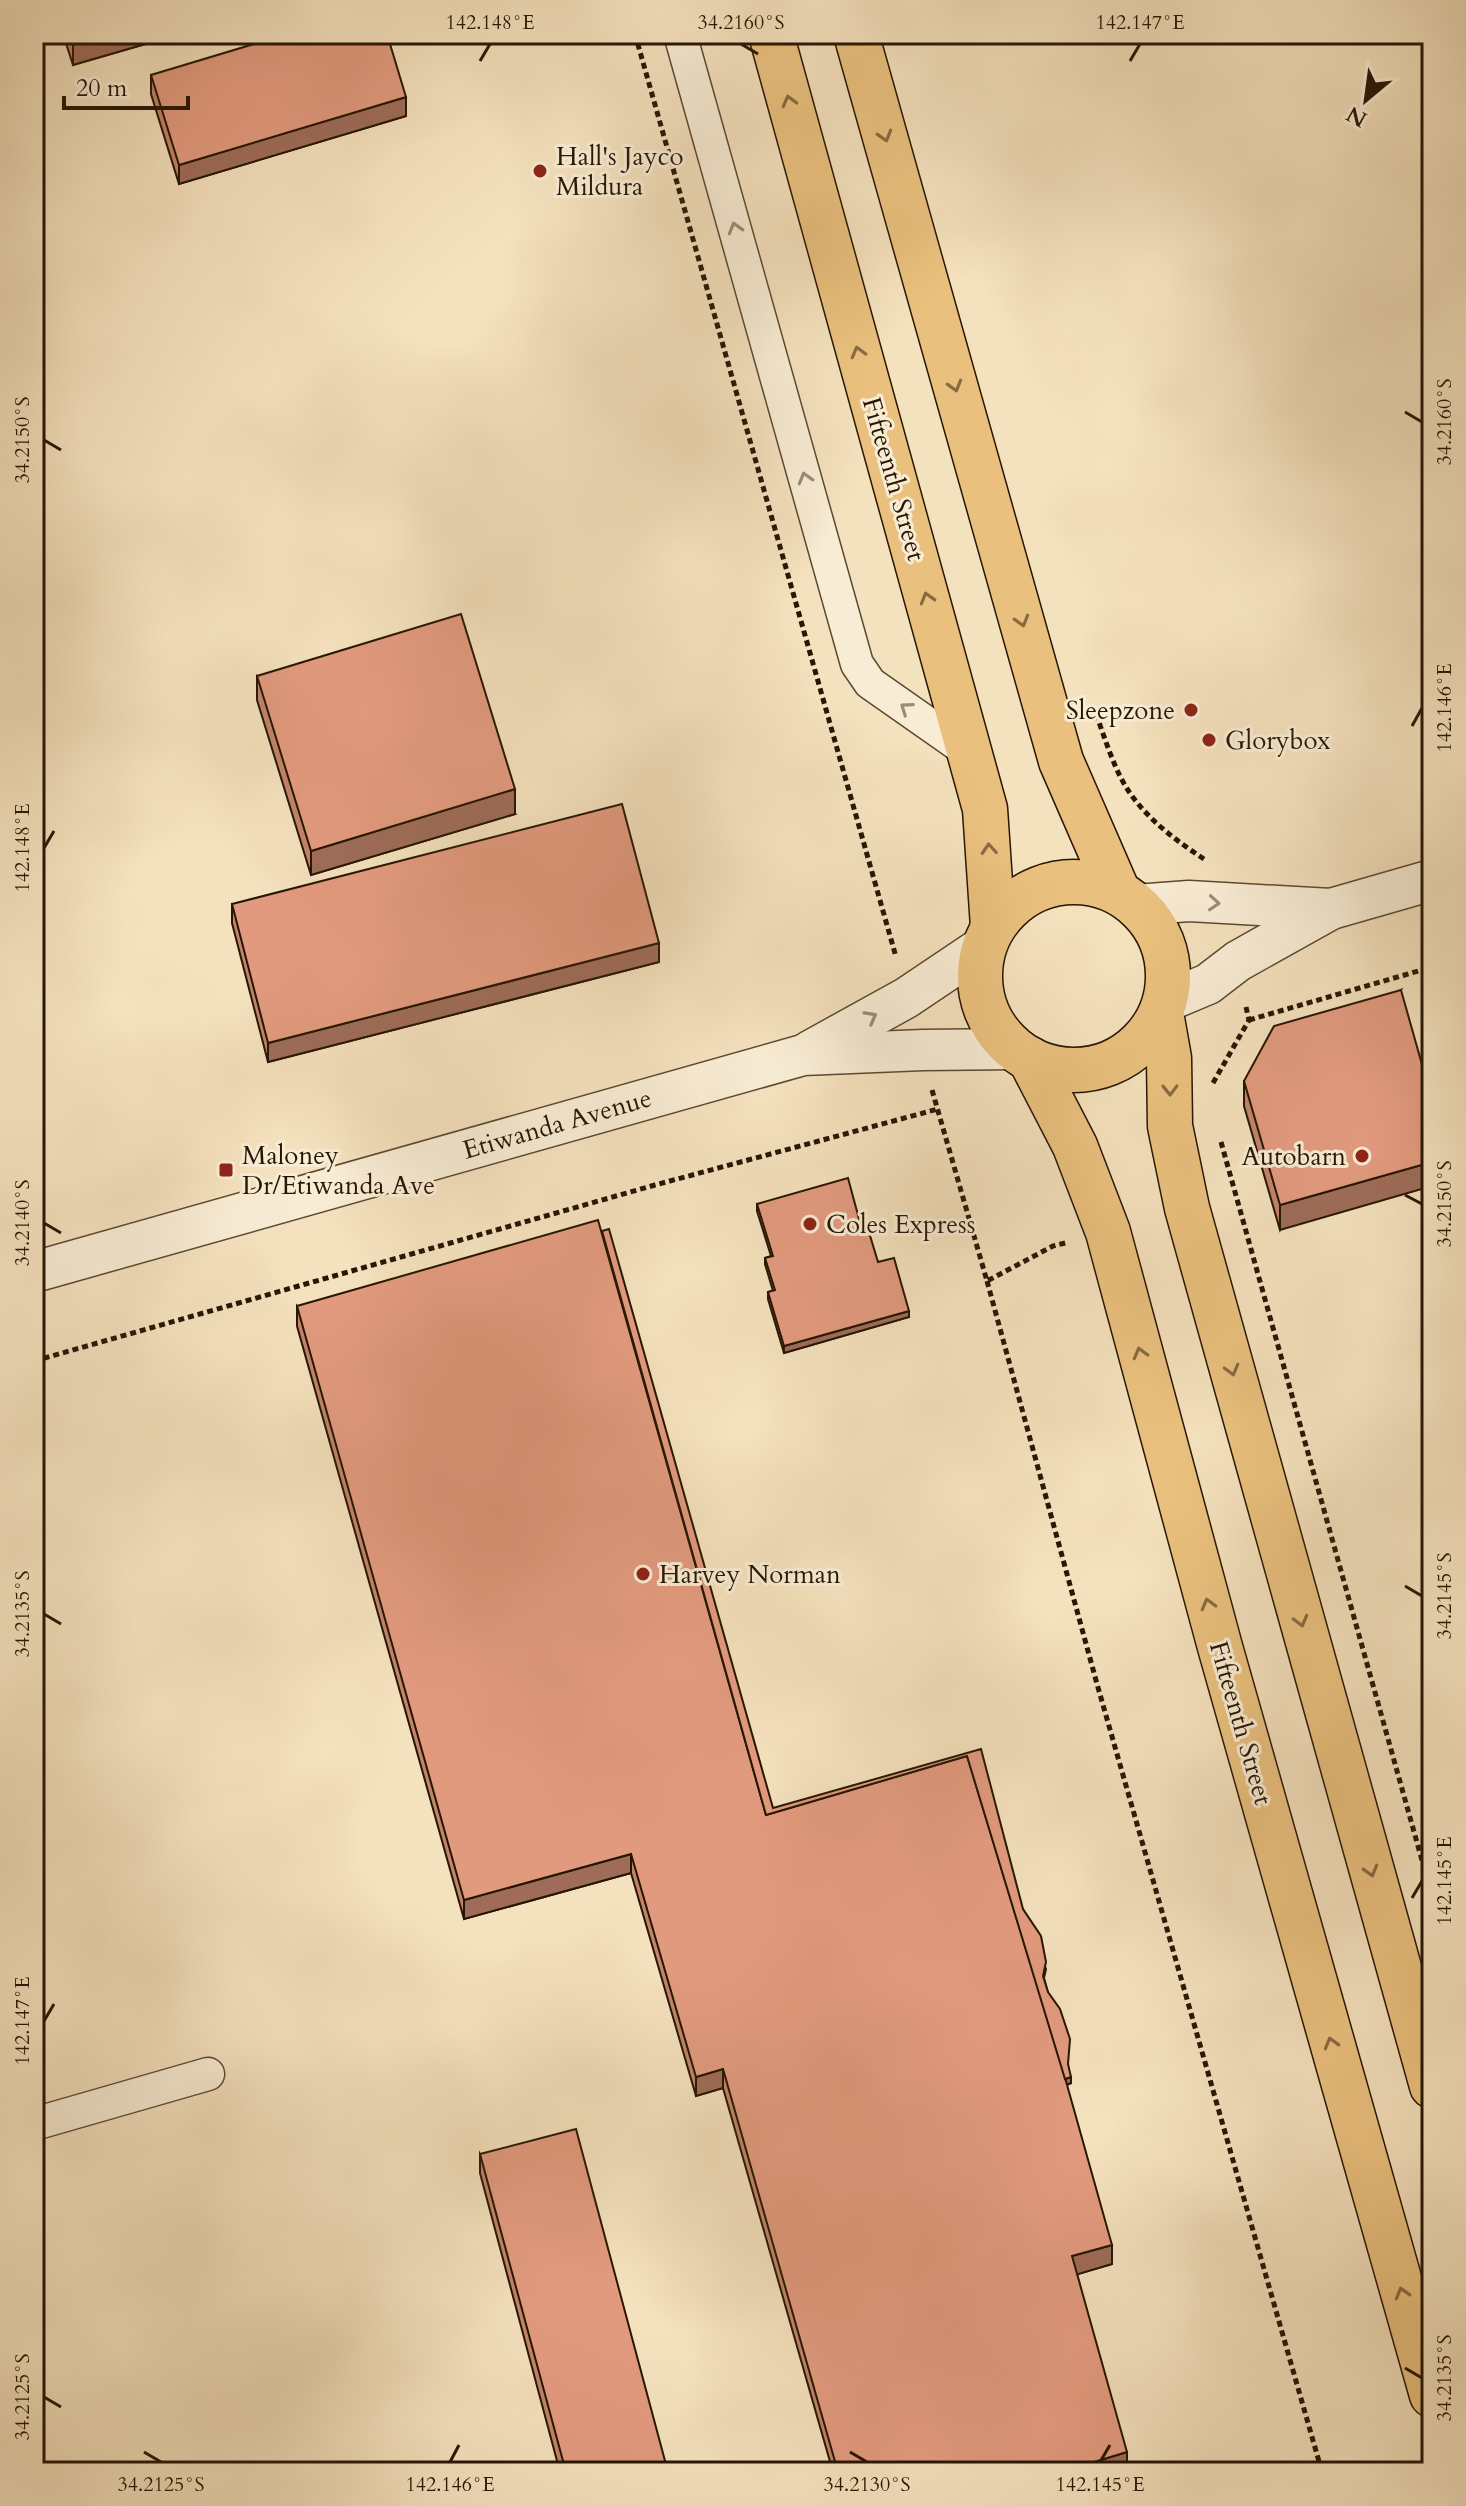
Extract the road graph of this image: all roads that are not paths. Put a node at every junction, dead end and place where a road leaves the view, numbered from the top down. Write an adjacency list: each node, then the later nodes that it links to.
1 (680, 34): 4 (street, one-way to 1)
2 (771, 34): 4 (highway, Fifteenth Street, one-way to 2)
3 (856, 34): 6 (highway, one-way to 6)
4 (970, 753): 8 (highway, Fifteenth Street, one-way to 4)
5 (1432, 880): 7 (street)
6 (1127, 899): 7 (street, one-way to 7); 8 (highway); 9 (highway)
7 (1331, 909): 9 (street)
8 (989, 936): 10 (highway); 11 (street, Etiwanda Avenue, one-way to 8)
9 (1163, 1008): 10 (highway); 14 (highway, one-way to 14)
10 (1023, 1054): 11 (street, Etiwanda Avenue); 16 (highway, Fifteenth Street, one-way to 10)
11 (803, 1055): 12 (street, Etiwanda Avenue)
12 (34, 1272)
13 (208, 2074): 15 (street)
14 (1432, 2086)
15 (34, 2124)
16 (1432, 2395)

